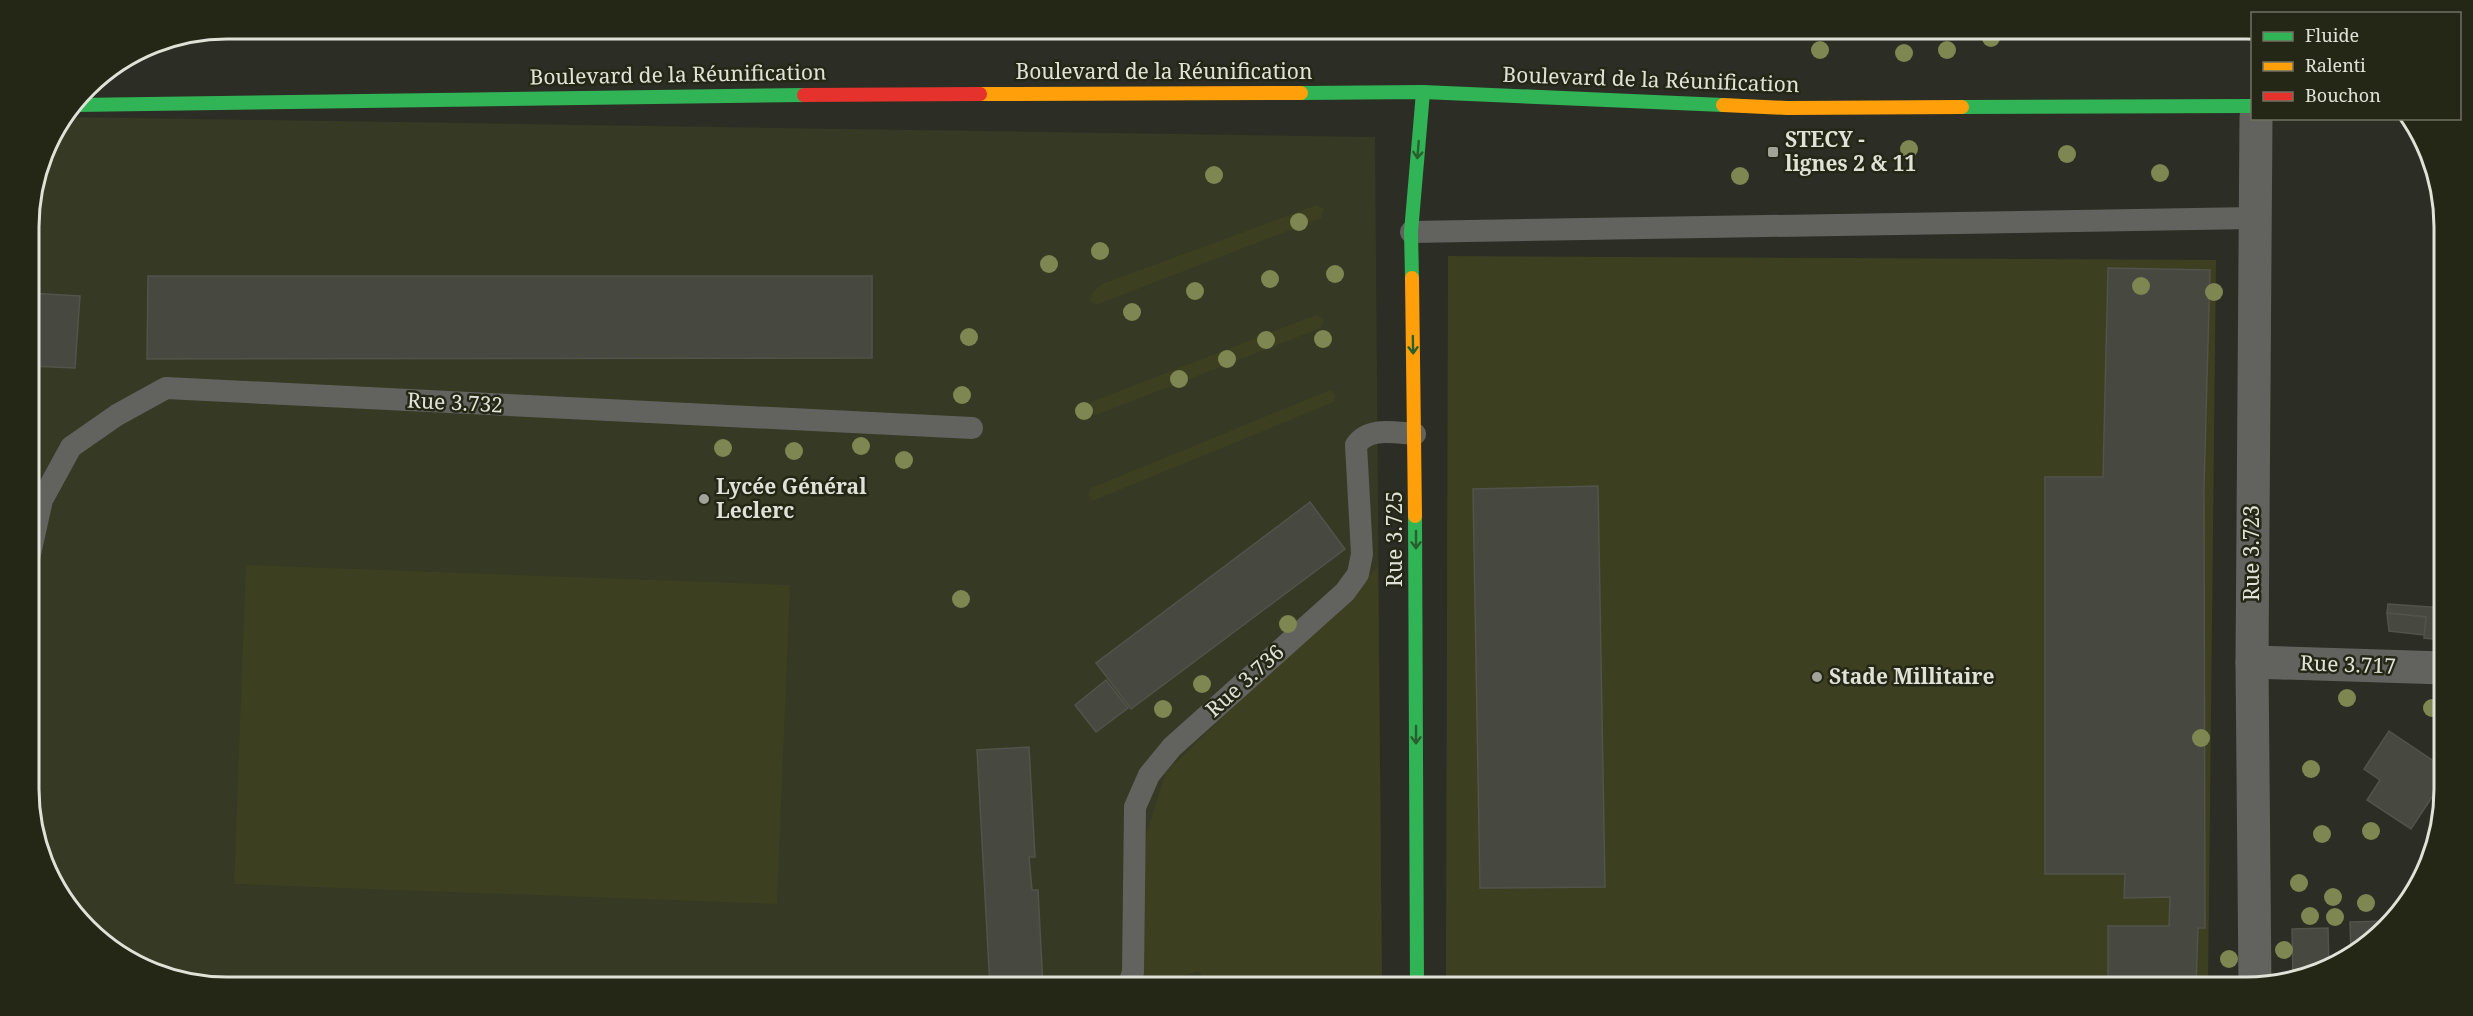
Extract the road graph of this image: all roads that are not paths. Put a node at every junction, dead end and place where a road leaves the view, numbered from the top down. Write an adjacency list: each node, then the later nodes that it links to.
1 (1423, 92): 2 (main road, Boulevard de la Réunification); 3 (main road, Boulevard de la Réunification); 6 (main road, Rue 3.725, one-way to 6)
2 (84, 105)
3 (2251, 106)
4 (2256, 120): 5 (street, Rue 3.723)
5 (2253, 218): 6 (lane); 10 (street, Rue 3.723)
6 (1410, 232): 8 (main road, Rue 3.725, one-way to 8)
7 (972, 428): 9 (lane, Rue 3.732)
8 (1415, 434): 12 (lane, Rue 3.736); 13 (main road, Rue 3.725, one-way to 13)
9 (39, 514)
10 (2252, 662): 11 (street, Rue 3.717); 14 (street, Rue 3.723)
11 (2434, 668)
12 (1131, 977)
13 (1417, 977)
14 (2255, 977)

